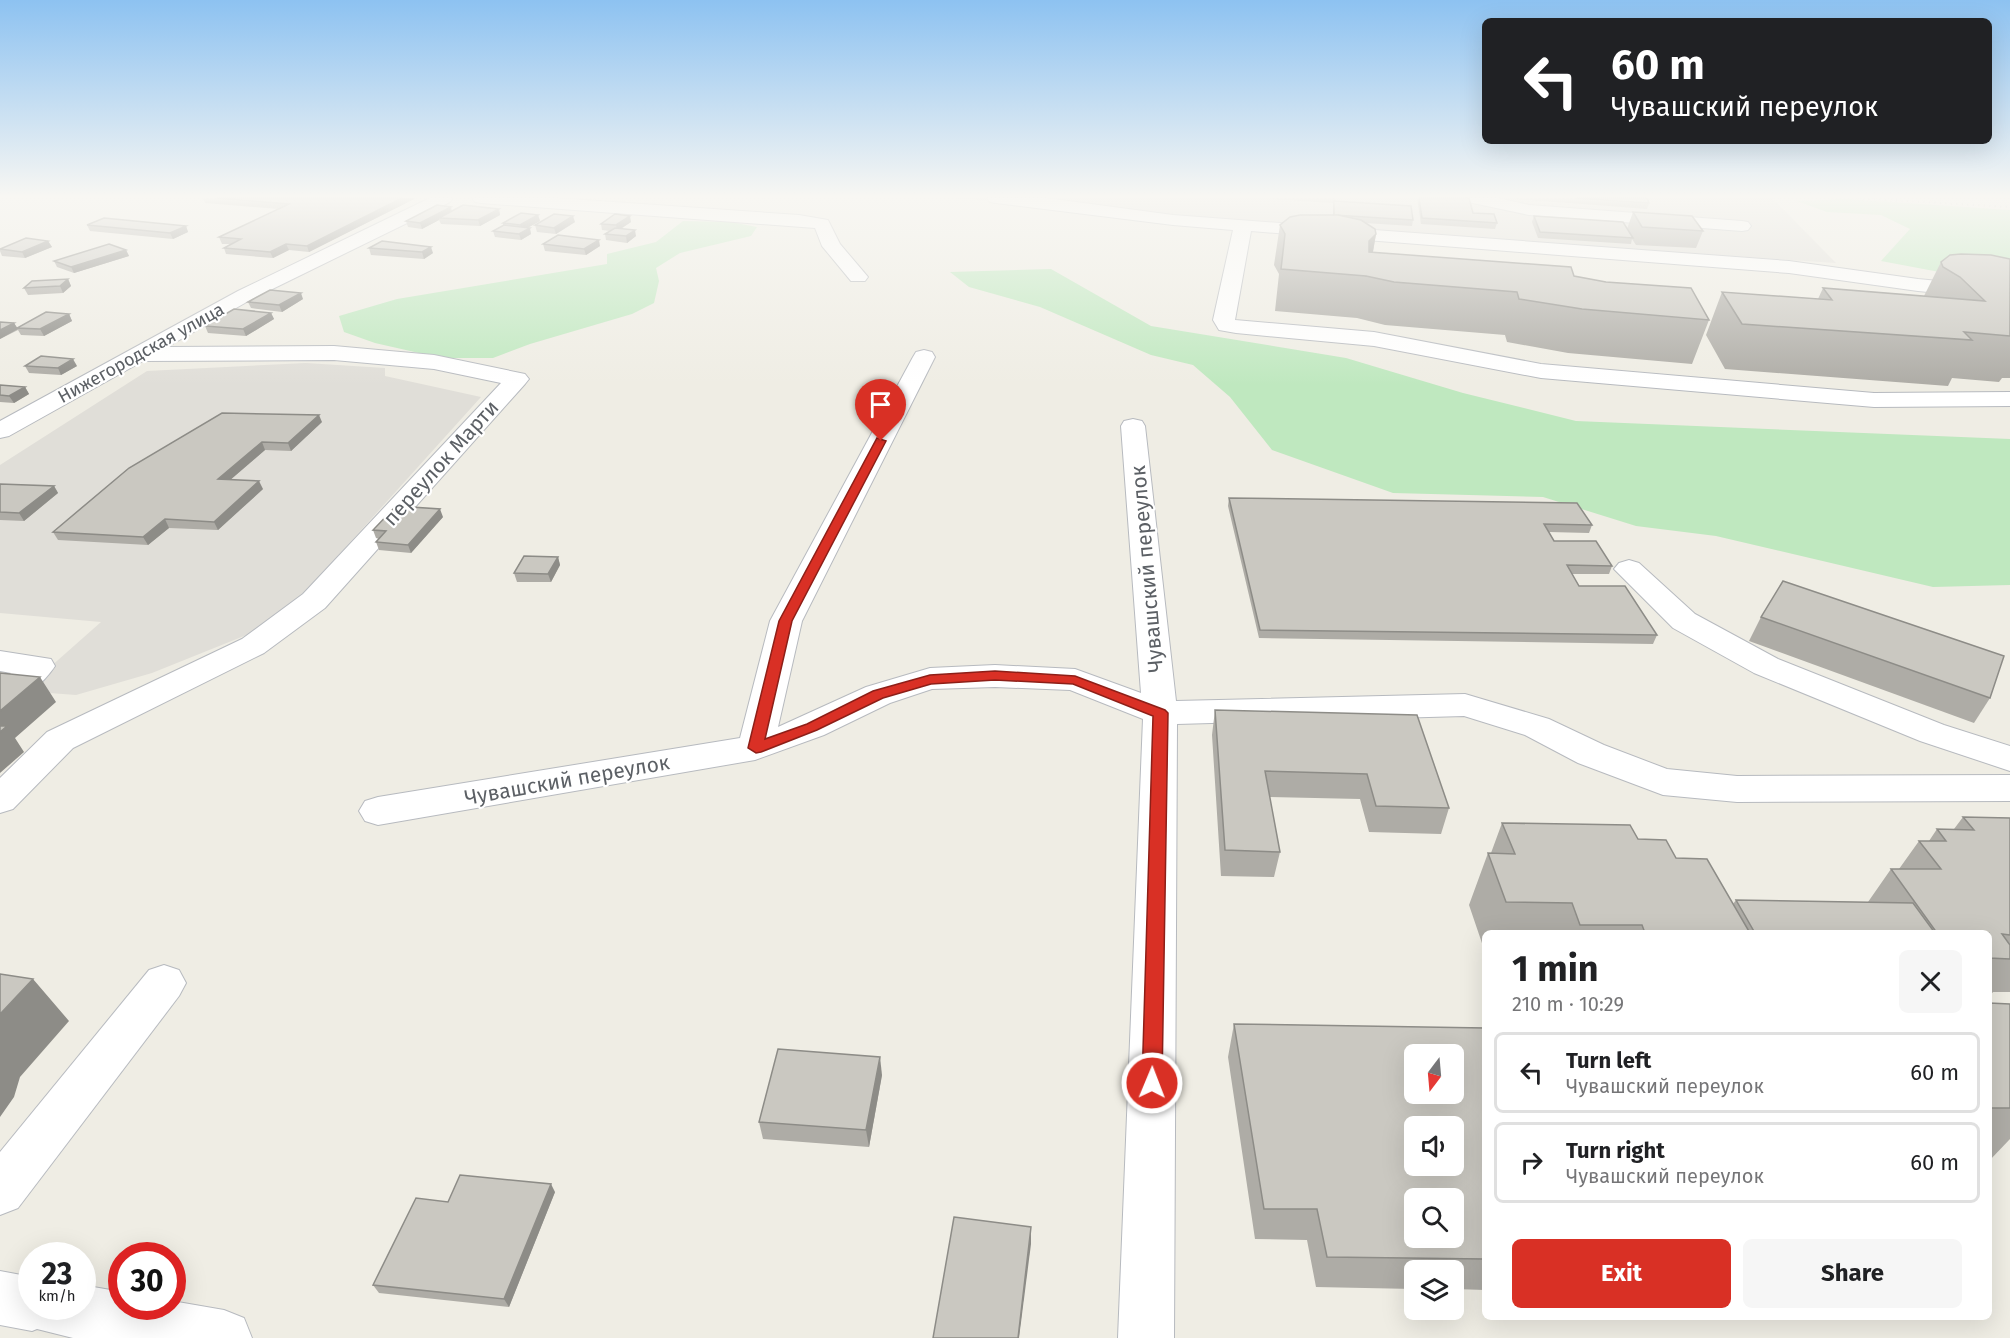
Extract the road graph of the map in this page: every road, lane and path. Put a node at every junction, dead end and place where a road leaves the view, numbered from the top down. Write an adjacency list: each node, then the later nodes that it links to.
1 (317, 260): 9 (street, Нижегородская улица)
2 (844, 260): 6 (street)
3 (1236, 260): 11 (street)
4 (1667, 260): 5 (street)
5 (1850, 274): 7 (street); 8 (street)
6 (858, 277)
7 (2010, 294)
8 (1872, 299)
9 (142, 354): 13 (street, Нижегородская улица); 21 (street, переулок Марти)
10 (924, 357): 18 (street)
11 (2010, 399)
12 (1133, 426): 17 (street, Чувашский переулок)
13 (0, 431)
14 (1629, 569): 19 (street)
15 (0, 661): 16 (street)
16 (4, 696)
17 (1160, 713): 18 (street, Чувашский переулок); 20 (street); 29 (street, Чувашский переулок)
18 (756, 748): 22 (street, Чувашский переулок)
19 (2010, 759)
20 (2010, 788)
21 (0, 800)
22 (378, 812)
23 (164, 983): 24 (street)
24 (0, 1191)
25 (0, 1298): 26 (street)
26 (18, 1301)
27 (96, 1315): 28 (street)
28 (224, 1338)
29 (1146, 1338)

